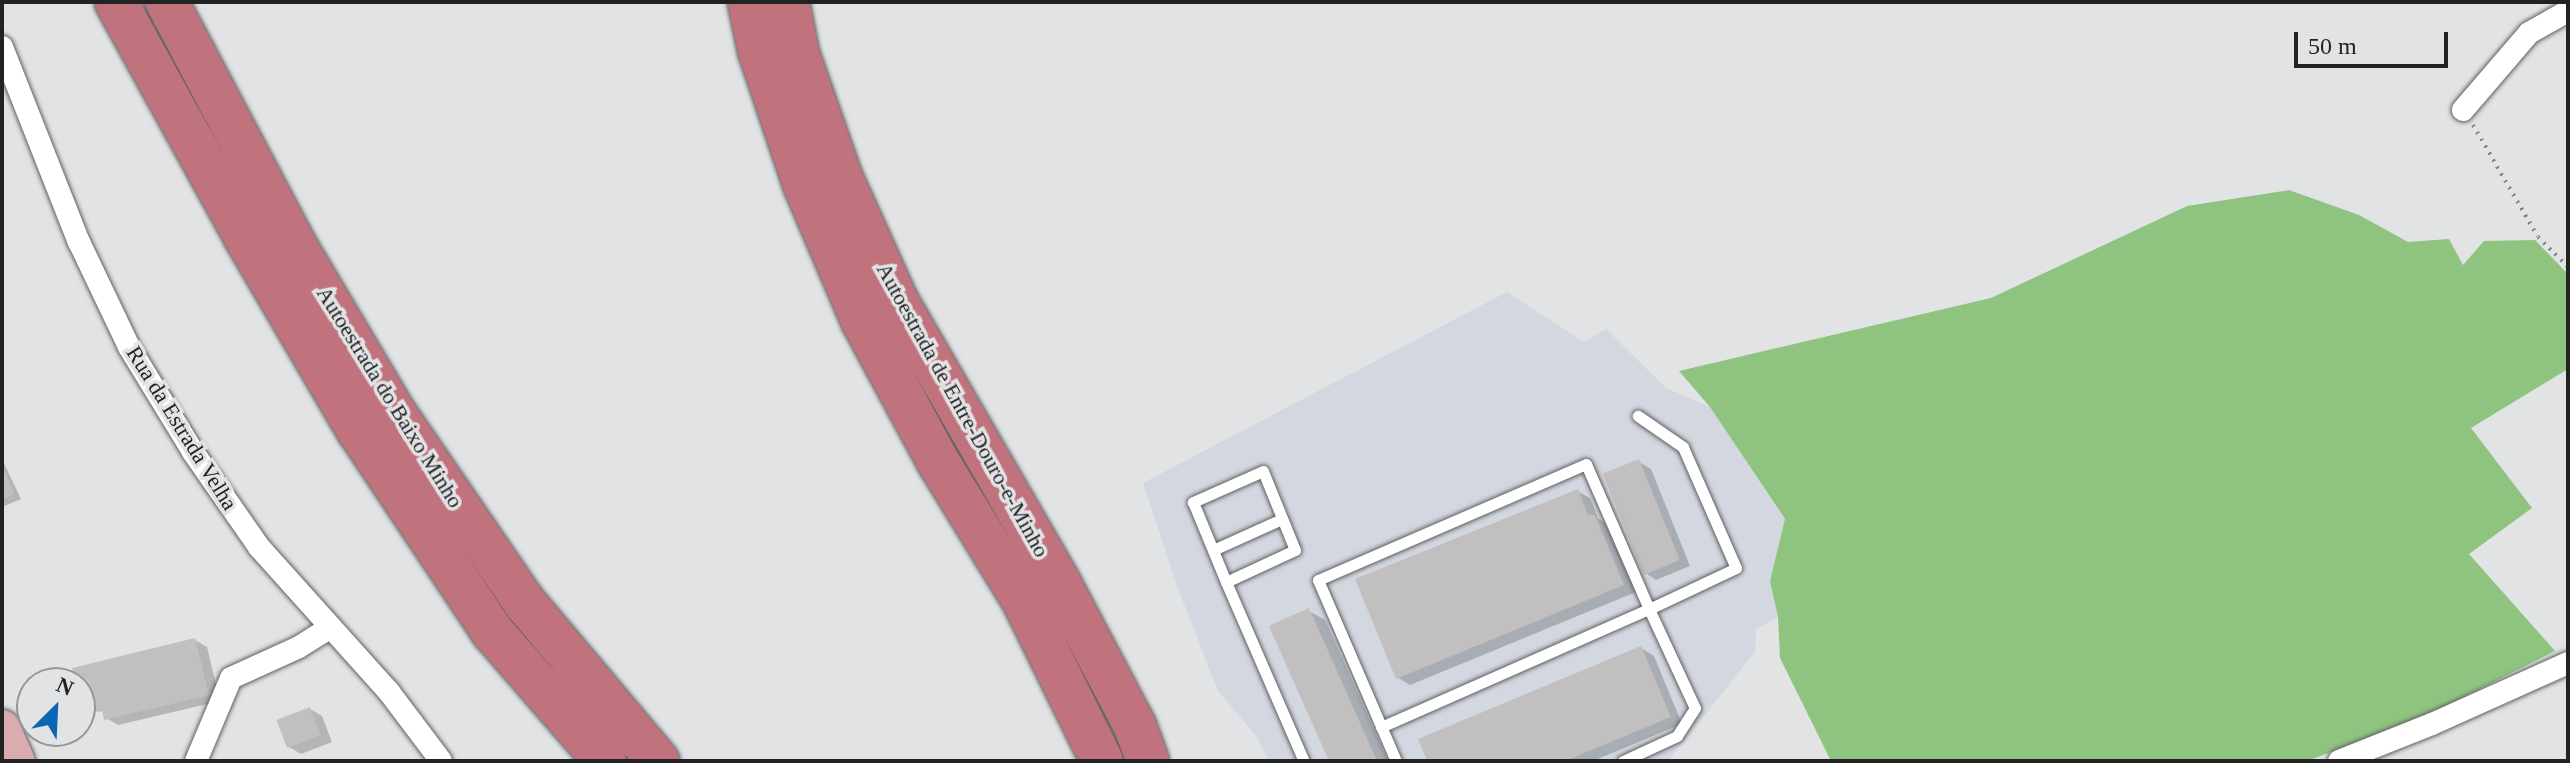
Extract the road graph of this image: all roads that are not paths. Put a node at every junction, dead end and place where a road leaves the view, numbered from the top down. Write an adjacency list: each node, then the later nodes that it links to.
1 (116, 2): 20 (highway, Autoestrada do Baixo Minho)
2 (167, 2): 21 (highway, Autoestrada do Baixo Minho)
3 (749, 2): 22 (highway, Autoestrada de Entre-Douro-e-Minho)
4 (788, 2): 23 (highway, Autoestrada de Entre-Douro-e-Minho)
5 (2568, 11): 7 (street)
6 (2, 47): 13 (street, Rua da Estrada Velha)
7 (2463, 110)
8 (1638, 416): 12 (lane)
9 (1282, 519): 10 (lane); 10 (lane); 11 (lane)
10 (1213, 550): 11 (lane)
11 (1226, 582): 24 (lane)
12 (1649, 609): 15 (lane); 15 (lane); 26 (lane)
13 (329, 628): 18 (street); 19 (street, Rua da Estrada Velha)
14 (2568, 663): 27 (street)
15 (1381, 727): 25 (lane)
16 (2, 728): 17 (main road)
17 (17, 761)
18 (196, 761)
19 (441, 761)
20 (605, 761)
21 (658, 761)
22 (1102, 761)
23 (1148, 761)
24 (1304, 761)
25 (1396, 761)
26 (1623, 761)
27 (2339, 761)

